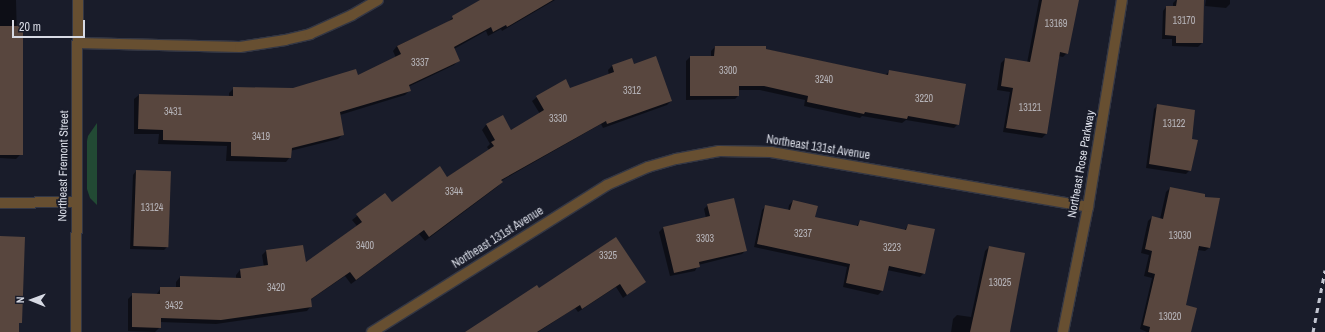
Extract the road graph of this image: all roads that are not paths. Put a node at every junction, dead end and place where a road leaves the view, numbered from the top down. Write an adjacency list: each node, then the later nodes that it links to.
1 (78, 0): 4 (street, Northeast Fremont Street)
2 (378, 0): 4 (street)
3 (1122, 0): 7 (street, Northeast Rose Parkway)
4 (78, 43): 5 (street, Northeast Fremont Street)
5 (76, 202): 6 (street); 8 (street, Northeast Fremont Street)
6 (0, 203)
7 (1088, 207): 9 (street, Northeast 131st Avenue); 10 (street, Northeast Rose Parkway)
8 (76, 332)
9 (372, 332)
10 (1063, 332)

